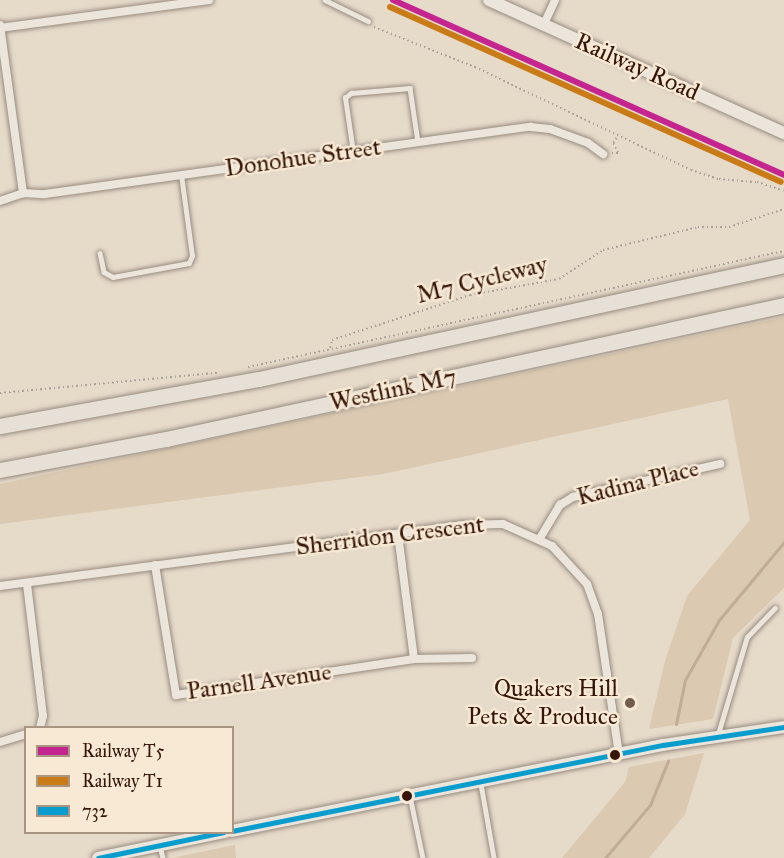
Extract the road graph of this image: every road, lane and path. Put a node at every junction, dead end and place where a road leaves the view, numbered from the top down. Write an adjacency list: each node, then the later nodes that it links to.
1 (209, 0): 8 (street)
2 (324, 0): 5 (lane)
3 (489, 0): 7 (street, Railway Road)
4 (555, 0): 7 (street)
5 (357, 16): 6 (lane); 10 (path)
6 (368, 21)
7 (544, 24): 9 (street, Railway Road)
8 (0, 27): 16 (street)
9 (784, 133)
10 (617, 137): 13 (path); 15 (path)
11 (418, 142): 12 (street, Donohue Street); 12 (lane); 13 (street, Donohue Street)
12 (352, 152): 14 (street, Donohue Street)
13 (603, 154)
14 (181, 175): 16 (street, Donohue Street); 20 (lane)
15 (784, 191)
16 (23, 193): 17 (street, Donohue Street)
17 (0, 201)
18 (784, 209): 23 (path, M7 Cycleway)
19 (784, 251): 23 (path, M7 Cycleway)
20 (100, 253)
21 (784, 265): 27 (highway, Westlink M7)
22 (784, 305): 29 (highway, Westlink M7)
23 (330, 350): 24 (path, M7 Cycleway)
24 (240, 369)
25 (227, 372): 26 (path)
26 (0, 393)
27 (0, 426)
28 (720, 464): 31 (street, Kadina Place)
29 (0, 470)
30 (398, 534): 31 (street, Sherridon Crescent); 32 (street, Sherridon Crescent); 37 (street)
31 (540, 538): 43 (street, Sherridon Crescent)
32 (155, 565): 33 (street, Sherridon Crescent); 37 (street, Parnell Avenue)
33 (27, 584): 34 (street, Sherridon Crescent); 38 (street)
34 (0, 586)
35 (775, 608): 41 (lane)
36 (472, 658): 37 (street, Parnell Avenue)
37 (414, 659)
38 (40, 726)
39 (784, 727): 41 (street)
40 (24, 735): 42 (street)
41 (718, 737): 43 (street)
42 (0, 742)
43 (619, 754): 44 (street)
44 (480, 782): 45 (street); 51 (lane)
45 (410, 796): 46 (street); 50 (lane)
46 (234, 831)
47 (219, 834): 48 (street)
48 (161, 852): 49 (street)
49 (98, 858)
50 (423, 858)
51 (494, 858)

